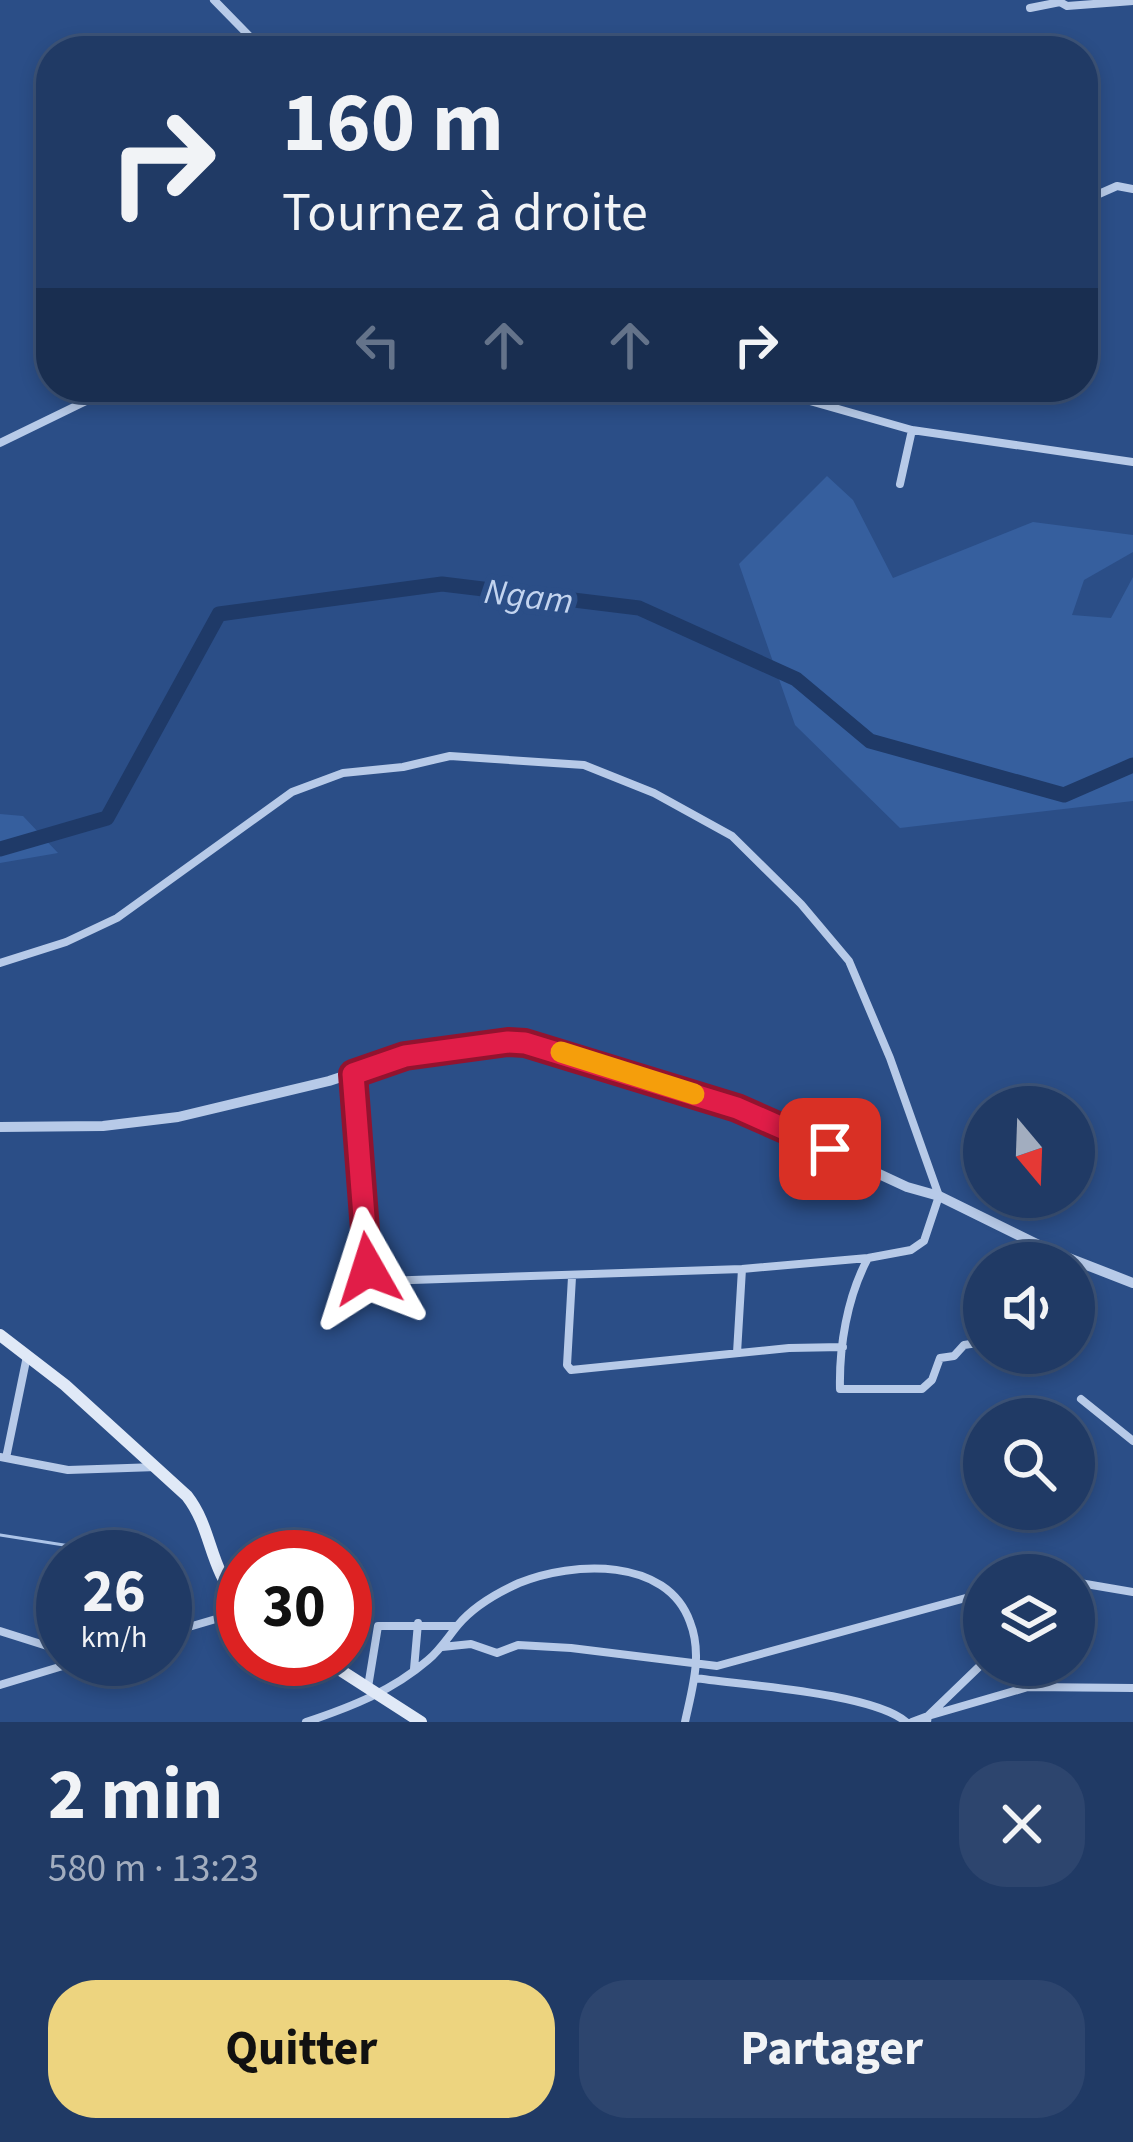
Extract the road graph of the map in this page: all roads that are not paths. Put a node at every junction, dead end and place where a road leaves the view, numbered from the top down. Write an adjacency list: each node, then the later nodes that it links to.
1 (214, 0): 4 (street)
2 (1133, 1): 3 (street)
3 (1030, 8)
4 (249, 36)
5 (1133, 189): 6 (street)
6 (1098, 195)
7 (84, 402): 10 (street)
8 (814, 402): 9 (street)
9 (912, 430): 11 (street); 12 (street)
10 (0, 443)
11 (1133, 462)
12 (900, 484)
13 (0, 963): 16 (street)
14 (353, 1074): 15 (street); 16 (street); 21 (street)
15 (1, 1128)
16 (938, 1196): 17 (street); 18 (street)
17 (1022, 1242)
18 (868, 1258): 19 (street); 25 (street)
19 (742, 1269): 21 (street); 26 (street)
20 (1095, 1270): 22 (street)
21 (572, 1277): 26 (street)
22 (1132, 1280)
23 (0, 1335): 27 (main road)
24 (963, 1346): 25 (street)
25 (843, 1347): 26 (street)
26 (737, 1353)
27 (28, 1354): 30 (street); 31 (main road)
28 (1095, 1411): 29 (street)
29 (1133, 1442)
30 (3, 1458): 31 (street)
31 (158, 1467): 32 (main road)
32 (216, 1569)
33 (1095, 1586): 34 (street)
34 (1133, 1592)
35 (963, 1599): 42 (street)
36 (418, 1623): 37 (street); 43 (street); 50 (street)
37 (454, 1630): 40 (street); 41 (street); 42 (street)
38 (0, 1631): 39 (street)
39 (36, 1642)
40 (459, 1646): 41 (street); 42 (street)
41 (442, 1647): 43 (street)
42 (697, 1663): 45 (street)
43 (414, 1671): 50 (street)
44 (36, 1674): 47 (street)
45 (695, 1678): 54 (street); 55 (street)
46 (963, 1683): 51 (street)
47 (0, 1685)
48 (364, 1686): 50 (main road)
49 (1133, 1688): 51 (street)
50 (373, 1692): 52 (street); 53 (main road)
51 (928, 1719): 55 (street)
52 (306, 1722)
53 (421, 1722)
54 (685, 1722)
55 (909, 1722)

